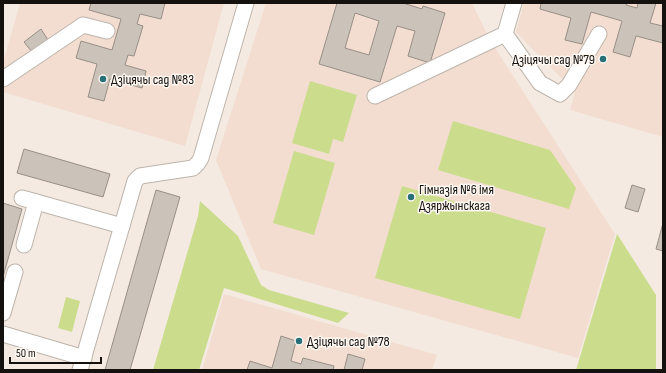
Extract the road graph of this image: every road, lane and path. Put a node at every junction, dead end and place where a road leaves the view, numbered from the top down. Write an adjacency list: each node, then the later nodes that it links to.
1 (246, 3): 8 (lane)
2 (514, 3): 4 (lane)
3 (107, 31): 6 (lane)
4 (506, 34): 5 (lane); 7 (lane)
5 (599, 34)
6 (3, 79)
7 (375, 96)
8 (122, 226): 9 (lane); 13 (lane)
9 (24, 244)
10 (15, 272): 11 (lane)
11 (3, 313)
12 (3, 334): 13 (lane)
13 (82, 364)

